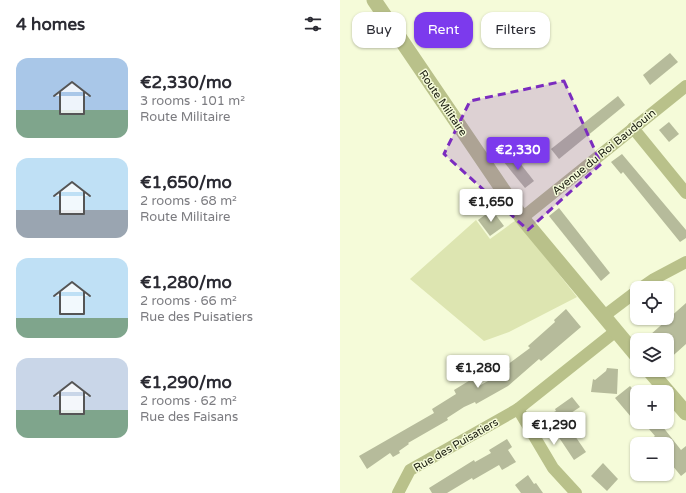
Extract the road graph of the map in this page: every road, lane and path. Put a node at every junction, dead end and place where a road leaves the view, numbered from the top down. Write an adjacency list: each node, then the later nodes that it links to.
1 (374, 0): 5 (street, Route Militaire)
2 (686, 86): 3 (street, Avenue du Roi Baudouin)
3 (633, 128): 4 (street); 5 (street, Avenue du Roi Baudouin)
4 (686, 193)
5 (522, 218): 9 (street, Route Militaire)
6 (686, 262): 7 (street)
7 (651, 281)
8 (630, 296): 9 (street)
9 (604, 316): 10 (street, Route Militaire)
10 (616, 331): 11 (street, Route Militaire); 13 (street, Rue des Puisatiers)
11 (630, 348)
12 (655, 377): 14 (street)
13 (518, 410): 15 (street, Rue des Puisatiers); 16 (street)
14 (686, 413)
15 (398, 493)
16 (576, 493)

